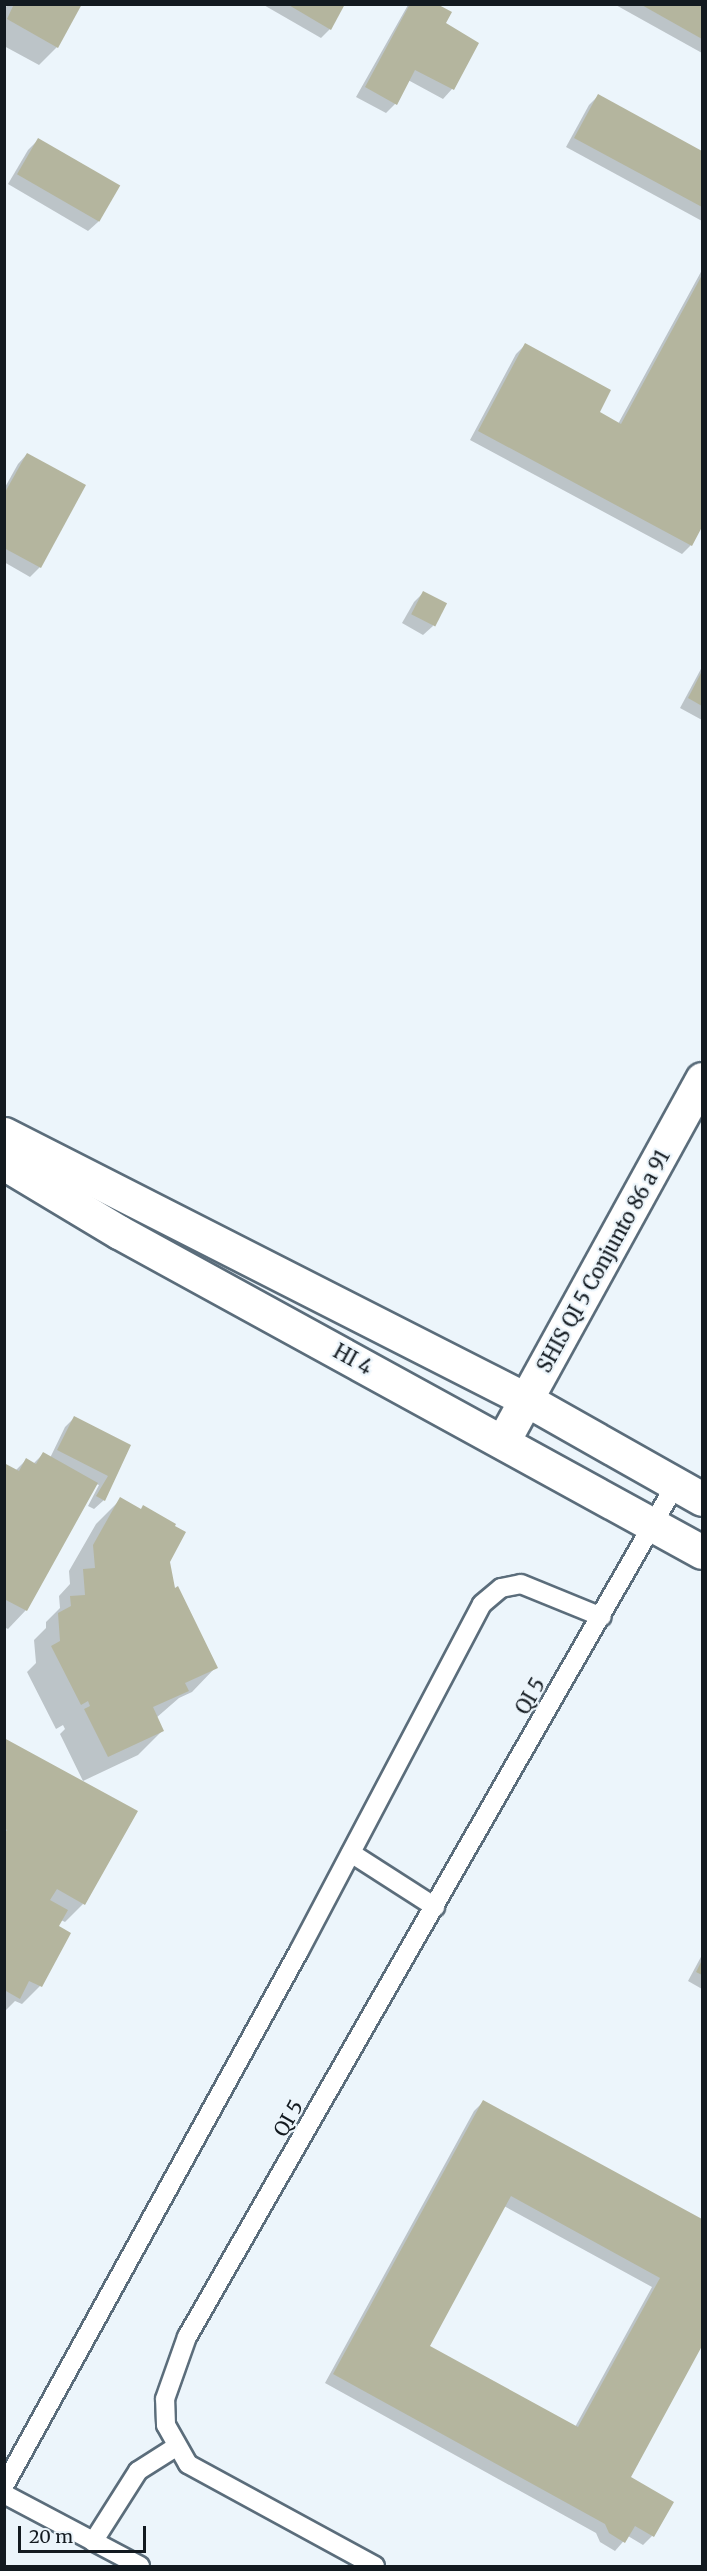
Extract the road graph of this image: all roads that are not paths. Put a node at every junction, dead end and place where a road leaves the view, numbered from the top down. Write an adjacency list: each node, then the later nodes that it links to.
1 (702, 1079): 4 (street, SHIS QI 5 Conjunto 86 a 91)
2 (4, 1134): 4 (street)
3 (4, 1163): 5 (street, HI 4)
4 (526, 1400): 5 (street, SHIS QI 5 Conjunto 86 a 91); 6 (street)
5 (503, 1441): 7 (street, HI 4)
6 (689, 1492): 7 (lane, QI 5)
7 (654, 1523): 8 (street, HI 4); 9 (lane, QI 5)
8 (702, 1551)
9 (602, 1617): 10 (lane); 11 (lane, QI 5)
10 (351, 1853): 11 (lane); 13 (lane)
11 (435, 1907): 12 (lane, QI 5)
12 (176, 2447): 15 (lane); 17 (lane, QI 5)
13 (4, 2486)
14 (4, 2494): 15 (lane)
15 (93, 2542): 16 (lane)
16 (140, 2566)
17 (375, 2566)

